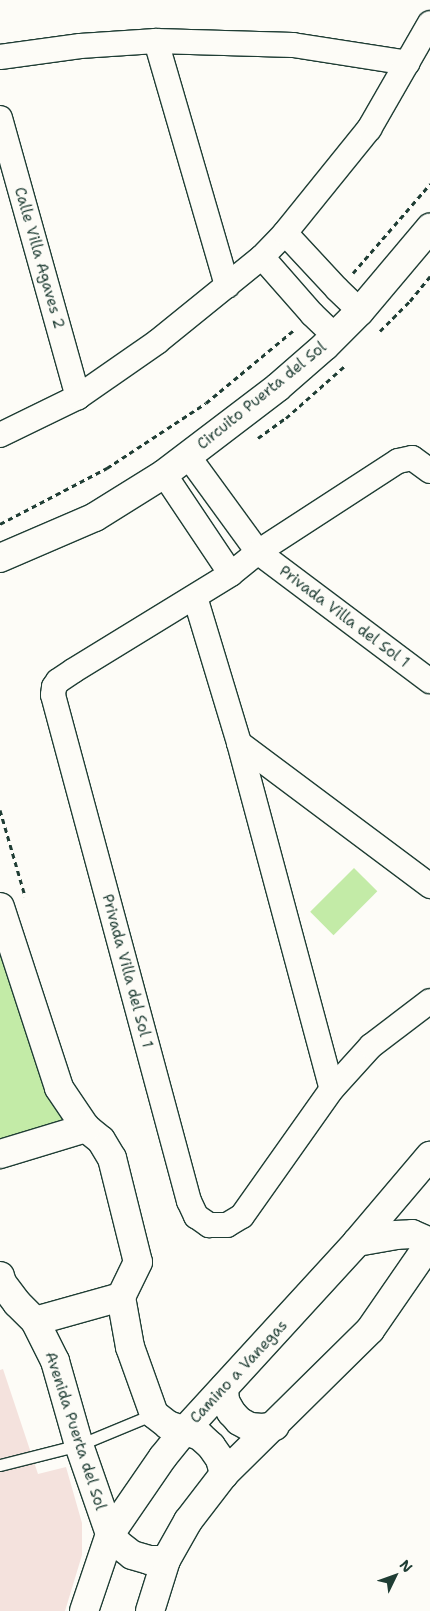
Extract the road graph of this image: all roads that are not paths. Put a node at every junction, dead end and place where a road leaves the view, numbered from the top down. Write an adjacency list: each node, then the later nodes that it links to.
1 (430, 23): 4 (street)
2 (156, 41): 3 (street); 4 (street); 9 (street)
3 (0, 57)
4 (408, 63): 7 (street)
5 (0, 118): 12 (street, Calle Villa Agaves 2)
6 (430, 228): 10 (street, Circuito Puerta del Sol)
7 (285, 233): 8 (street); 10 (street)
8 (262, 257): 9 (street); 11 (street, Circuito Puerta del Sol)
9 (227, 286): 12 (street)
10 (360, 311): 11 (street, Circuito Puerta del Sol)
11 (335, 336): 14 (street, Circuito Puerta del Sol)
12 (78, 397): 13 (street)
13 (0, 435)
14 (196, 466): 16 (street, Circuito Puerta del Sol); 17 (street, Privada Villa del Sol 1)
15 (430, 471): 17 (street, Privada Villa del Sol 1)
16 (171, 484): 18 (street, Circuito Puerta del Sol); 19 (street)
17 (258, 552): 19 (street, Privada Villa del Sol 1); 21 (street, Privada Villa del Sol 1)
18 (0, 558)
19 (231, 574): 20 (street, Privada Villa del Sol 1)
20 (194, 597): 22 (street); 26 (street, Privada Villa del Sol 1)
21 (430, 681)
22 (239, 743): 23 (street); 26 (street)
23 (430, 886)
24 (0, 907): 27 (street)
25 (430, 1001): 26 (street, Privada Villa del Sol 1)
26 (332, 1089)
27 (86, 1128): 28 (street); 33 (street)
28 (0, 1154)
29 (430, 1156): 30 (street, Camino a Vanegas)
30 (357, 1242): 31 (street); 35 (street, Camino a Vanegas)
31 (430, 1243): 37 (street)
32 (0, 1276): 34 (street, Avenida Puerta del Sol)
33 (121, 1297): 34 (street); 36 (street)
34 (35, 1321): 39 (street, Avenida Puerta del Sol)
35 (224, 1388): 37 (street); 38 (street, Camino a Vanegas)
36 (154, 1414): 38 (street); 39 (lane)
37 (274, 1426): 41 (street)
38 (185, 1430): 41 (street); 42 (street, Camino a Vanegas)
39 (79, 1444): 40 (lane); 42 (street, Avenida Puerta del Sol)
40 (0, 1465)
41 (224, 1474): 43 (street)
42 (110, 1534): 43 (street, Avenida Puerta del Sol); 44 (street, Camino a Vanegas)
43 (166, 1560): 45 (street)
44 (84, 1611)
45 (150, 1611)

